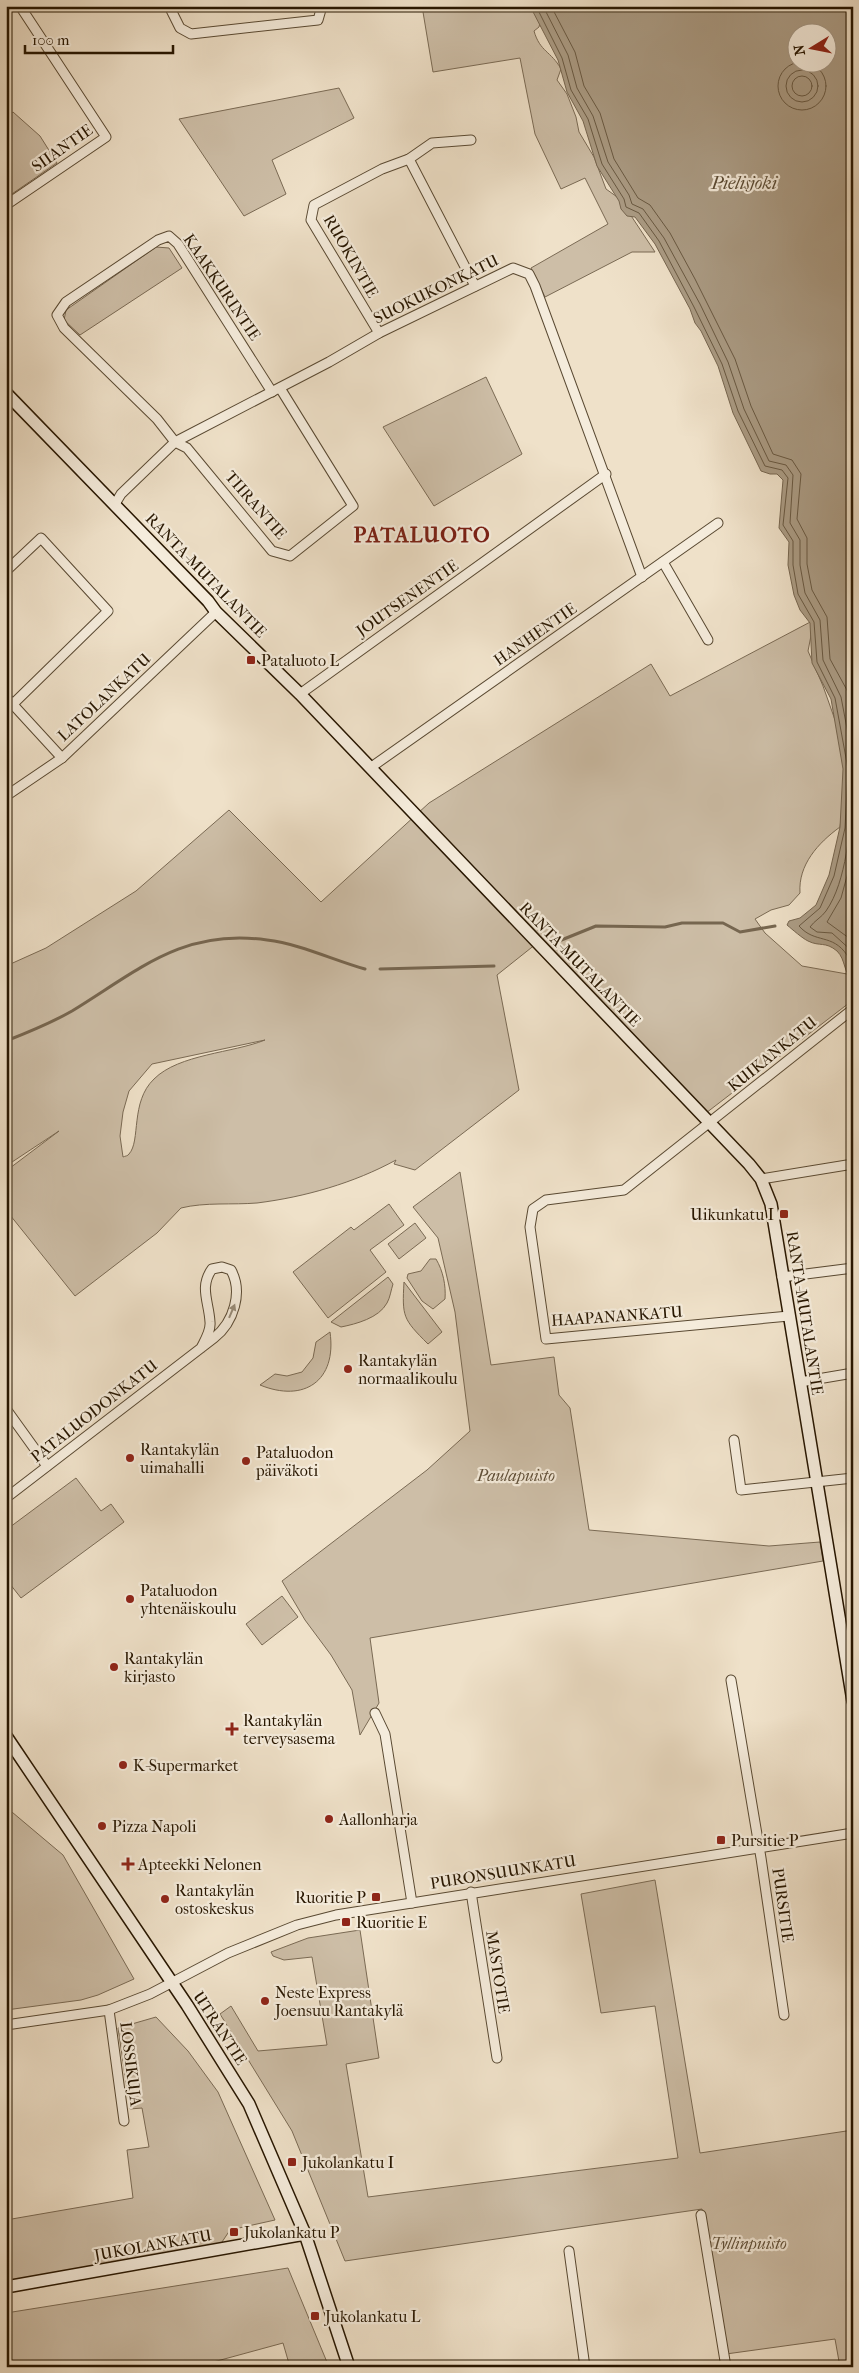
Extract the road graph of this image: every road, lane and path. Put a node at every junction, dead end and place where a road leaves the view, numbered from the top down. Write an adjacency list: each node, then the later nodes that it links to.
1 (20, 6): 6 (street, SIIANTIE)
2 (169, 6): 3 (street)
3 (322, 6)
4 (471, 140): 5 (street, RUOKINTIE)
5 (409, 159): 7 (street); 8 (street, RUOKINTIE)
6 (6, 205)
7 (475, 286): 8 (street, SUOKUKONKATU); 12 (street, SUOKUKONKATU)
8 (379, 333): 9 (street, SUOKUKONKATU)
9 (276, 390): 11 (street, SUOKUKONKATU); 11 (street, TIIRANTIE); 11 (street, KAAKKURINTIE)
10 (6, 392): 13 (street, RANTA-MUTALANTIE)
11 (175, 442): 13 (street, SUOKUKONKATU)
12 (606, 474): 17 (street, SUOKUKONKATU); 20 (street, JOUTSENENTIE)
13 (115, 504): 18 (street, RANTA-MUTALANTIE)
14 (718, 523): 15 (street, HANHENTIE)
15 (663, 562): 17 (street, HANHENTIE); 19 (street)
16 (6, 571): 21 (street)
17 (642, 577): 23 (street, HANHENTIE)
18 (216, 612): 20 (street, RANTA-MUTALANTIE); 22 (street, LATOLANKATU)
19 (708, 640)
20 (300, 694): 23 (street, RANTA-MUTALANTIE)
21 (10, 700): 22 (street)
22 (62, 758): 24 (street, LATOLANKATU)
23 (370, 768): 26 (street, RANTA-MUTALANTIE)
24 (6, 796)
25 (853, 1009): 26 (street, KUIKANKATU)
26 (709, 1122): 28 (street, RANTA-MUTALANTIE); 29 (street, KUIKANKATU)
27 (853, 1164): 28 (street)
28 (761, 1179): 31 (street, RANTA-MUTALANTIE)
29 (533, 1210): 32 (street, HAAPANANKATU)
30 (853, 1268): 31 (street)
31 (782, 1277): 32 (street, RANTA-MUTALANTIE)
32 (789, 1316): 35 (street, RANTA-MUTALANTIE)
33 (201, 1348): 33 (street, PATALUODONKATU, one-way to 33); 38 (street, PATALUODONKATU)
34 (853, 1373): 35 (street)
35 (800, 1382): 40 (street, RANTA-MUTALANTIE)
36 (6, 1409): 38 (street)
37 (734, 1440): 40 (street)
38 (47, 1466): 41 (street, PATALUODONKATU)
39 (853, 1478): 40 (street)
40 (818, 1483): 43 (street, RANTA-MUTALANTIE)
41 (6, 1498)
42 (731, 1680): 47 (street, PURSITIE)
43 (853, 1700)
44 (375, 1713): 49 (street)
45 (6, 1736): 50 (street, UTRANTIE)
46 (853, 1833): 47 (street, PURONSUUNKATU)
47 (759, 1847): 48 (street, PURONSUUNKATU); 52 (street, PURSITIE)
48 (471, 1892): 49 (street, PURONSUUNKATU); 54 (street, MASTOTIE)
49 (412, 1903): 50 (street, PURONSUUNKATU)
50 (170, 1983): 51 (street, PURONSUUNKATU); 57 (street, UTRANTIE)
51 (109, 2010): 53 (street, PURONSUUNKATU); 55 (street, LOSSIKUJA)
52 (784, 2015)
53 (6, 2025)
54 (497, 2058)
55 (124, 2121)
56 (702, 2215): 62 (street)
57 (305, 2234): 59 (street, JUKOLANKATU); 60 (street, UTRANTIE)
58 (569, 2251): 61 (street)
59 (6, 2287)
60 (349, 2367)
61 (585, 2367)
62 (726, 2367)

